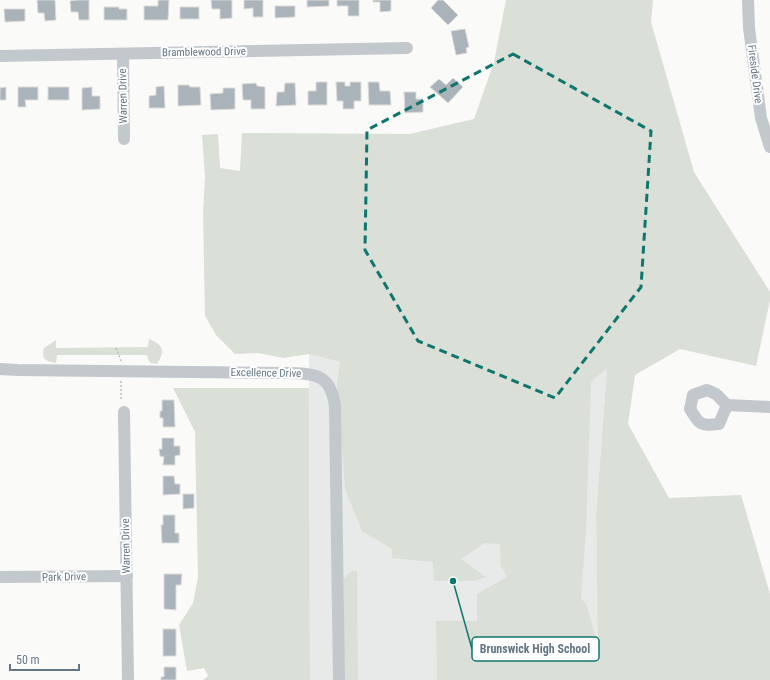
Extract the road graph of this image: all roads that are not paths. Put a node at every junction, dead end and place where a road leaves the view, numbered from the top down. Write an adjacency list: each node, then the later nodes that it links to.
1 (748, 0): 6 (street, Fireside Drive)
2 (407, 48): 3 (street, Bramblewood Drive)
3 (123, 54): 4 (street, Bramblewood Drive); 5 (street, Warren Drive)
4 (0, 56)
5 (124, 139)
6 (770, 147)
7 (0, 369): 14 (street, Excellence Drive)
8 (727, 405): 9 (street)
9 (770, 407)
10 (124, 412): 11 (street, Warren Drive)
11 (127, 576): 12 (street, Park Drive); 13 (street, Warren Drive)
12 (0, 578)
13 (128, 680)
14 (339, 680)

